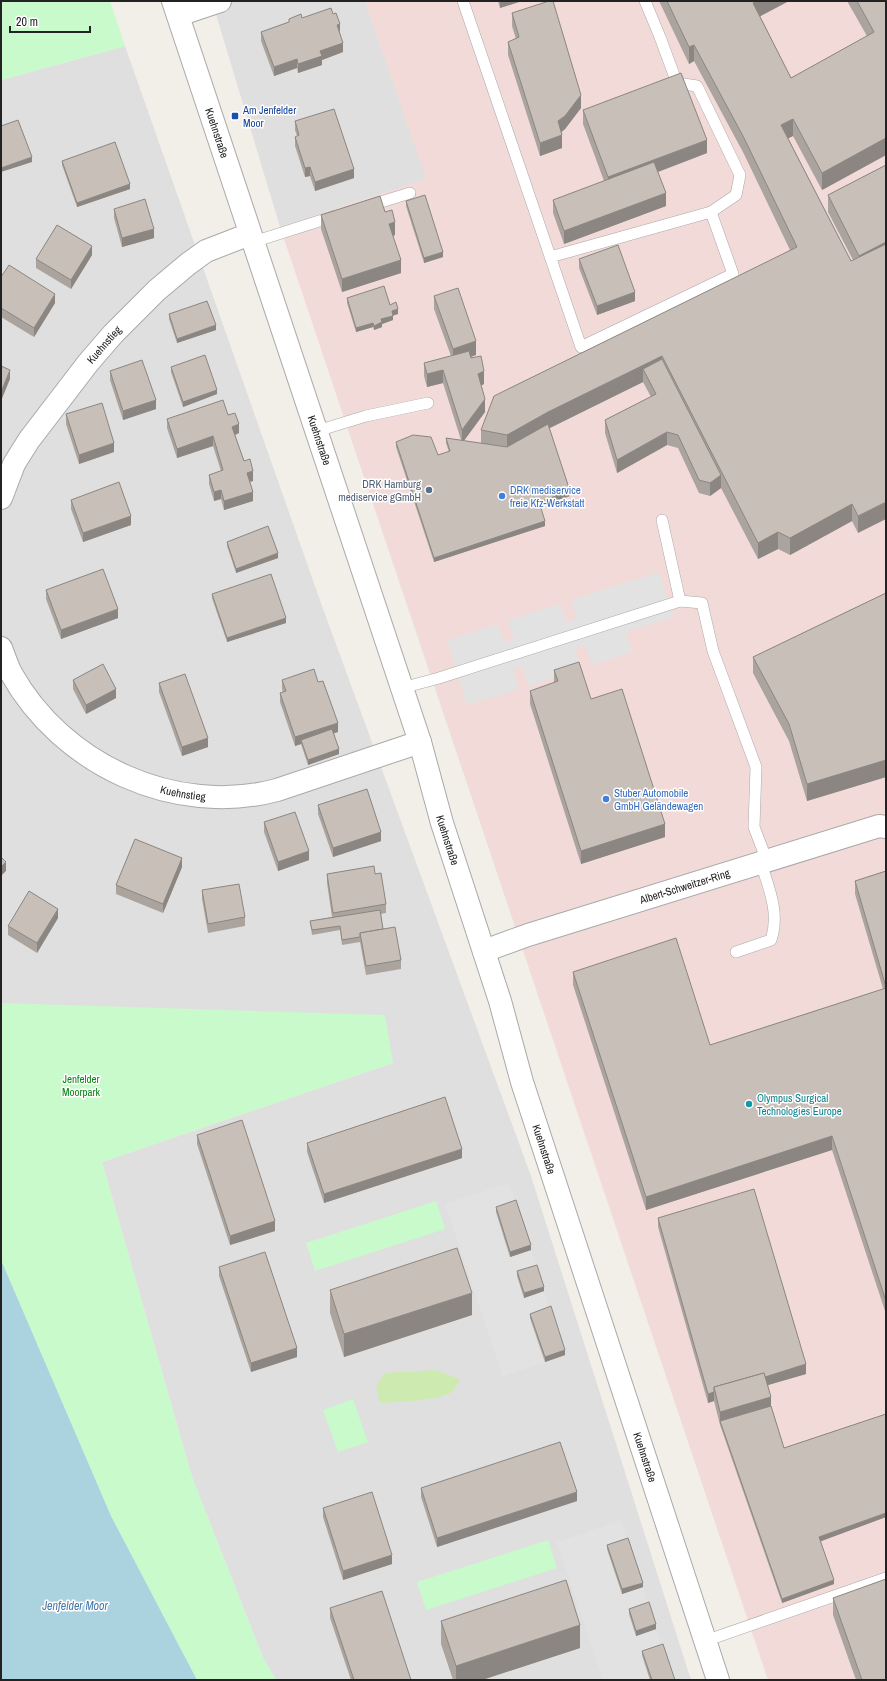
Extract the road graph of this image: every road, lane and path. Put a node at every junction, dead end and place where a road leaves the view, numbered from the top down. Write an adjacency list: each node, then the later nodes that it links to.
1 (220, 1): 4 (street)
2 (463, 1): 10 (lane)
3 (645, 1): 7 (lane)
4 (175, 8): 9 (street, Kuehnstraße)
5 (410, 193): 6 (lane)
6 (358, 209)
7 (711, 212): 10 (lane); 10 (lane)
8 (343, 214): 9 (lane)
9 (252, 238): 12 (street, Kuehnstraße); 13 (street, Kuehnstieg)
10 (550, 257)
11 (428, 402): 12 (lane)
12 (317, 431): 17 (street, Kuehnstraße)
13 (1, 498)
14 (662, 520): 15 (lane)
15 (680, 601): 17 (lane); 20 (lane)
16 (1, 648): 18 (street, Kuehnstieg)
17 (402, 688): 18 (street, Kuehnstraße)
18 (420, 742): 21 (street, Kuehnstraße)
19 (886, 827): 20 (street, Albert-Schweitzer-Ring)
20 (764, 862): 21 (street, Albert-Schweitzer-Ring); 22 (lane)
21 (484, 951): 24 (street, Kuehnstraße)
22 (736, 952)
23 (886, 1578): 24 (lane)
24 (705, 1642): 25 (street, Kuehnstraße)
25 (718, 1680)

